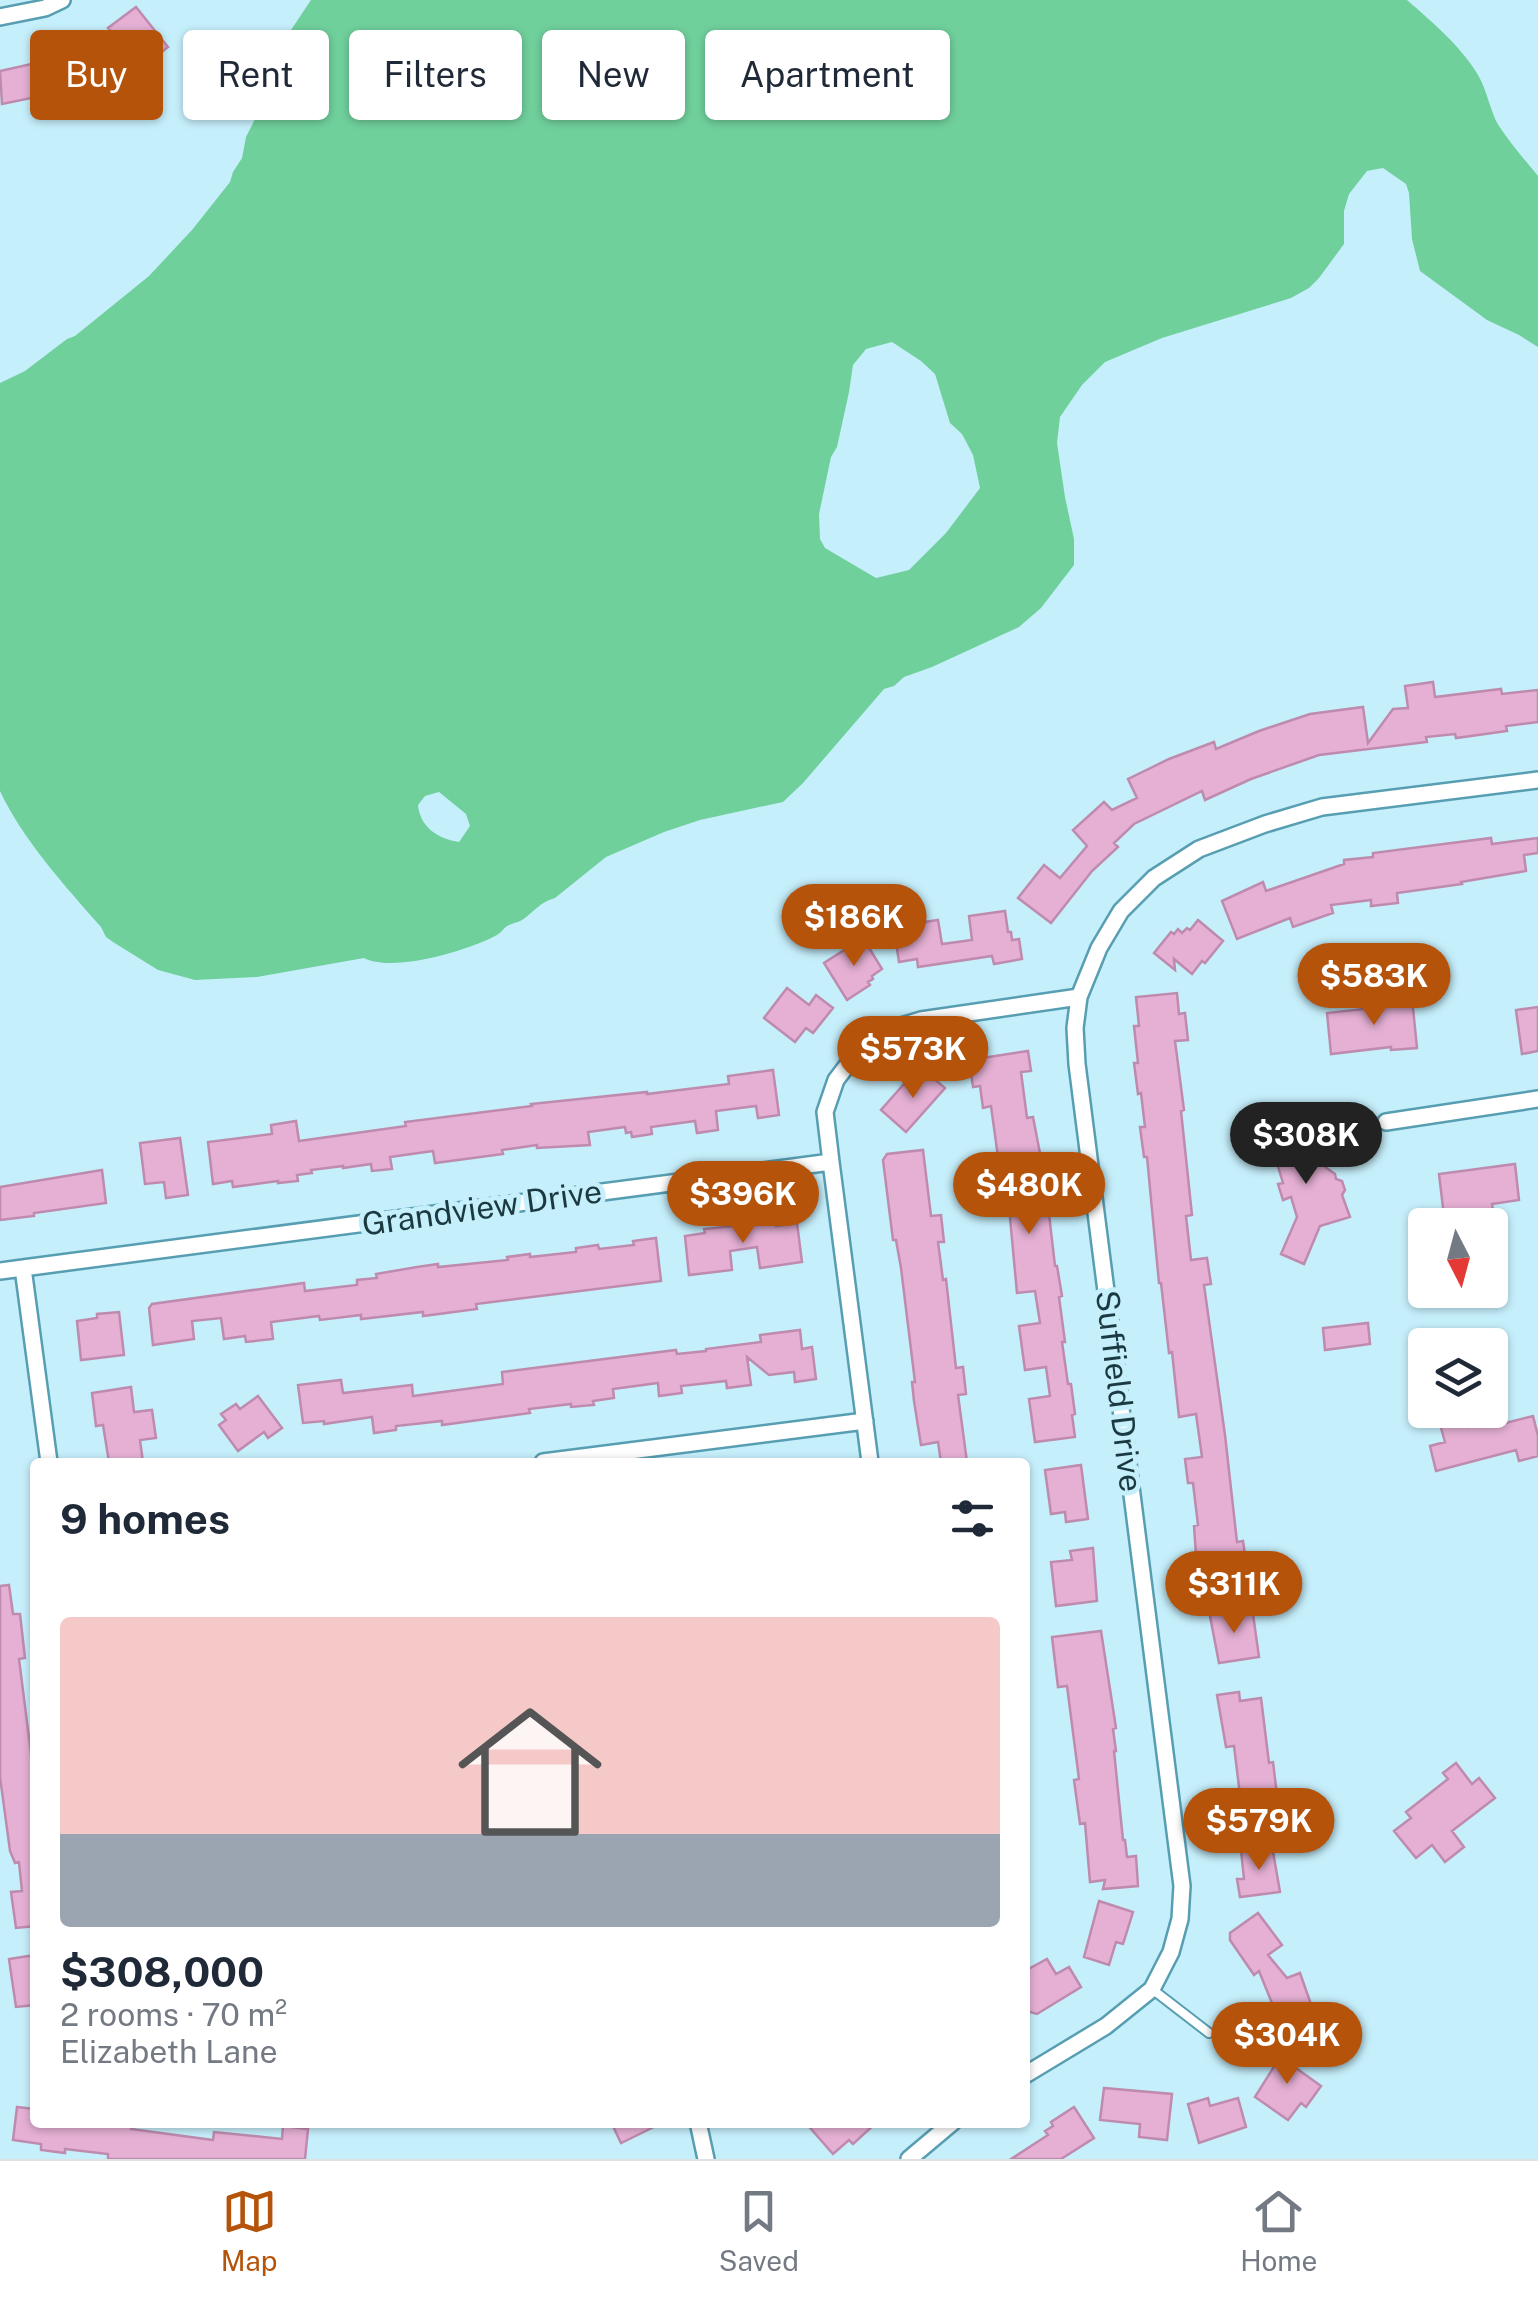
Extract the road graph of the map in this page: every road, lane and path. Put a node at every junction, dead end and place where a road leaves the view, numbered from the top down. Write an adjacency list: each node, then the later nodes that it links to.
1 (62, 0): 2 (street)
2 (0, 17)
3 (1538, 780): 4 (street, Suffield Drive)
4 (1079, 997): 7 (street); 14 (street, Suffield Drive)
5 (1538, 1099): 6 (street)
6 (1386, 1122)
7 (830, 1162): 8 (street, Grandview Drive); 10 (street)
8 (23, 1268): 9 (street, Grandview Drive); 11 (street)
9 (0, 1271)
10 (865, 1420): 12 (street); 13 (street)
11 (48, 1458)
12 (604, 1458)
13 (870, 1458)
14 (1152, 1990): 15 (lane); 16 (street, Suffield Drive)
15 (1209, 2032)
16 (1030, 2072)
17 (699, 2128): 19 (street)
18 (947, 2128): 20 (street)
19 (706, 2159)
20 (908, 2159)

